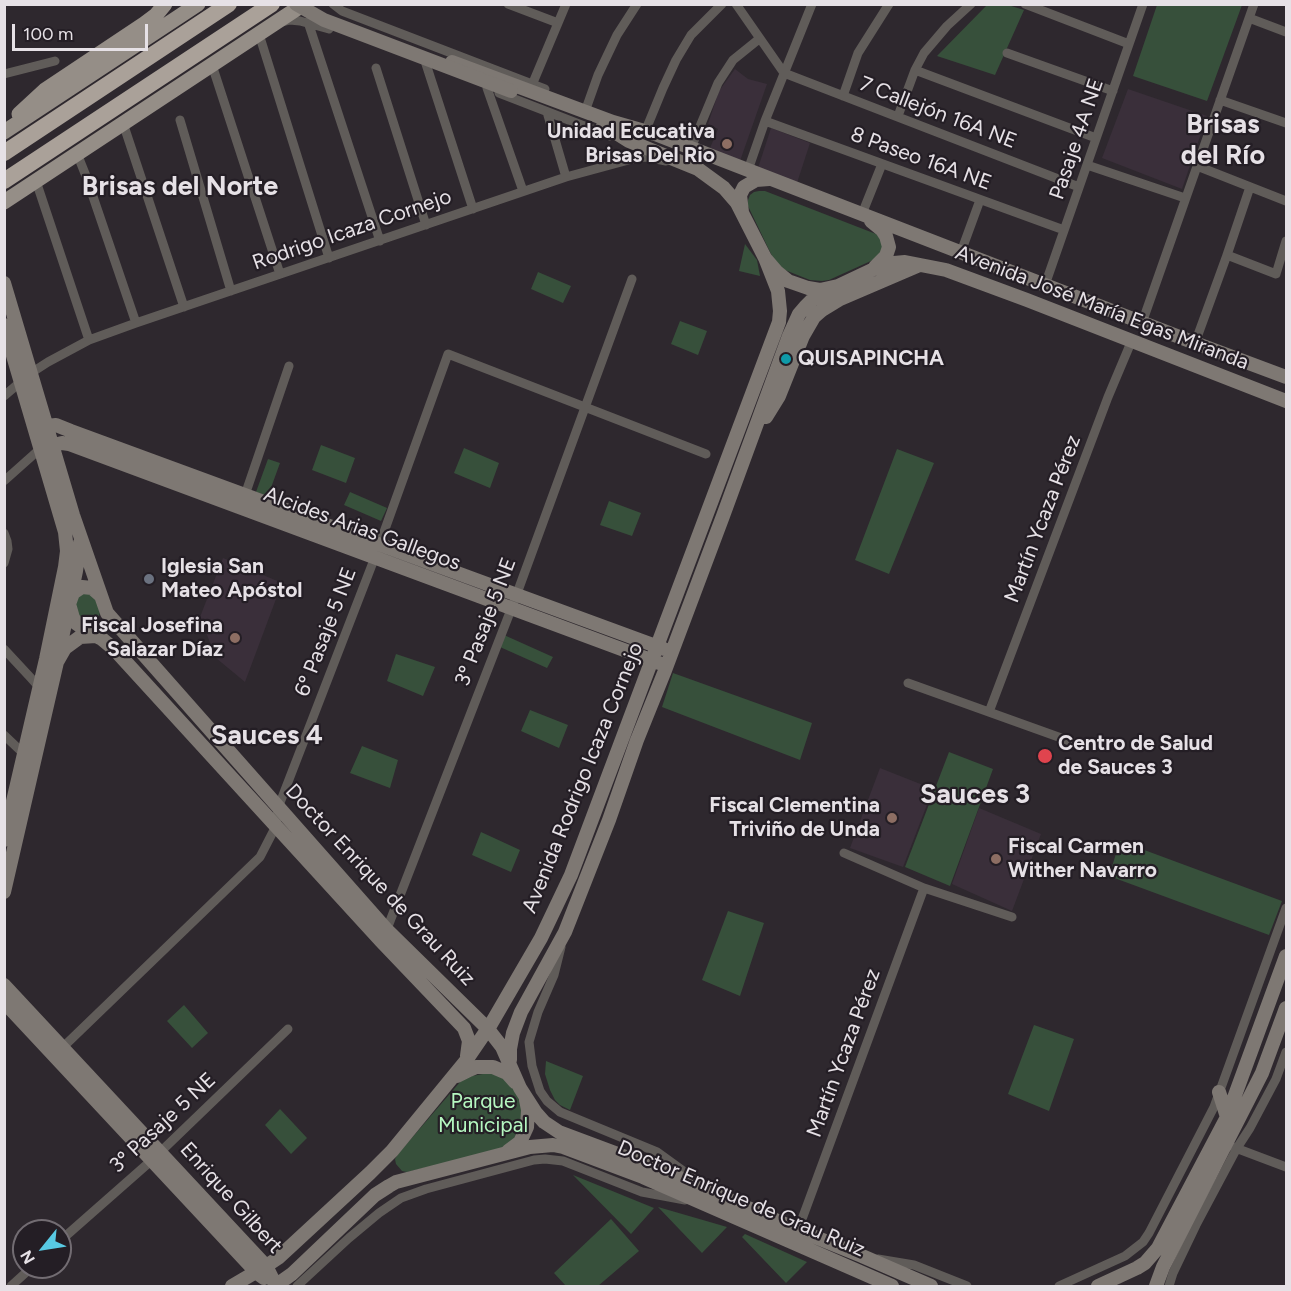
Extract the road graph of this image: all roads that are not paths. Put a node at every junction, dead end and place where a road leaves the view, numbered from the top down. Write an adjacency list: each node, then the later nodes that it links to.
1 (165, 4): 48 (main road)
2 (198, 4): 48 (main road)
3 (229, 4): 53 (highway)
4 (272, 4): 62 (highway)
5 (296, 4): 37 (street, bridge)
6 (306, 4): 22 (main road); 37 (street)
7 (333, 4): 35 (street)
8 (508, 4): 21 (street)
9 (566, 4): 21 (street)
10 (637, 4): 41 (street)
11 (722, 4): 49 (street)
12 (736, 4): 25 (street)
13 (812, 4): 33 (street)
14 (971, 4): 32 (street)
15 (1025, 4): 26 (street)
16 (1143, 4): 26 (street, Pasaje 4A NE)
17 (1254, 4): 19 (street)
18 (886, 5): 39 (street)
19 (1249, 18): 23 (street); 40 (street)
20 (308, 22): 22 (street); 29 (street); 76 (street)
21 (558, 23): 35 (street)
22 (274, 24): 24 (main road)
23 (1287, 32)
24 (259, 34): 30 (main road); 80 (street)
25 (759, 39): 33 (street); 52 (street)
26 (1130, 44): 38 (street, Pasaje 4A NE)
27 (1007, 53): 38 (street)
28 (55, 61): 34 (street)
29 (426, 64): 36 (street); 71 (street)
30 (212, 65): 46 (main road); 84 (street)
31 (376, 68): 74 (street)
32 (915, 70): 43 (street); 50 (street)
33 (784, 73): 39 (street, 7 Callejón 16A NE); 45 (street)
34 (4, 74)
35 (532, 85): 41 (street)
36 (487, 88): 42 (street); 66 (street)
37 (513, 88): 49 (street, Avenida José María Egas Miranda); 51 (street, Avenida José María Egas Miranda)
38 (1113, 91): 50 (street, Pasaje 4A NE)
39 (843, 96): 43 (street, 7 Callejón 16A NE)
40 (1220, 100): 47 (street); 57 (street)
41 (587, 106): 49 (street)
42 (547, 112): 51 (street); 60 (street)
43 (898, 116): 64 (street, 7 Callejón 16A NE)
44 (180, 120): 89 (street)
45 (765, 121): 55 (street, 8 Paseo 16A NE); 59 (street)
46 (123, 123): 54 (main road); 90 (street)
47 (1287, 123)
48 (4, 130)
49 (651, 130): 52 (street, Avenida José María Egas Miranda)
50 (1096, 138): 56 (street, Pasaje 4A NE)
51 (629, 141): 58 (street, Avenida José María Egas Miranda)
52 (691, 148): 59 (street, Avenida José María Egas Miranda)
53 (4, 153)
54 (78, 153): 63 (main road); 91 (street)
55 (882, 164): 68 (street, 8 Paseo 16A NE); 73 (street)
56 (1087, 165): 64 (street, Pasaje 4A NE); 67 (street)
57 (1197, 166): 65 (street); 67 (street)
58 (694, 168): 60 (street, Rodrigo Icaza Cornejo); 72 (street, Avenida José María Egas Miranda)
59 (748, 170): 61 (street, Avenida José María Egas Miranda)
60 (566, 177): 66 (street, Rodrigo Icaza Cornejo)
61 (771, 179): 72 (street); 73 (street, Avenida José María Egas Miranda)
62 (4, 181)
63 (36, 181): 70 (main road); 94 (street)
64 (1079, 187): 75 (street, Pasaje 4A NE)
65 (1250, 187): 69 (street); 79 (street)
66 (523, 191): 71 (street, Rodrigo Icaza Cornejo)
67 (1185, 198): 92 (street)
68 (980, 200): 75 (street, 8 Paseo 16A NE); 78 (street)
69 (1287, 201)
70 (4, 202)
71 (473, 209): 74 (street, Rodrigo Icaza Cornejo)
72 (742, 212): 81 (street, Avenida José María Egas Miranda)
73 (864, 215): 78 (street, Avenida José María Egas Miranda); 83 (street)
74 (426, 225): 76 (street, Rodrigo Icaza Cornejo)
75 (1064, 230): 87 (street, Pasaje 4A NE)
76 (380, 241): 80 (street, Rodrigo Icaza Cornejo)
77 (1287, 241): 79 (street)
78 (961, 252): 87 (street, Avenida José María Egas Miranda)
79 (1227, 255): 96 (street)
80 (329, 258): 84 (street, Rodrigo Icaza Cornejo)
81 (765, 258): 88 (street, Avenida José María Egas Miranda); 119 (street, Avenida Rodrigo Icaza Cornejo)
82 (919, 264): 83 (street, Avenida José María Egas Miranda); 95 (street, Avenida José María Egas Miranda); 104 (street)
83 (874, 269): 88 (street, Avenida José María Egas Miranda)
84 (280, 274): 89 (street, Rodrigo Icaza Cornejo)
85 (632, 279): 102 (street, 3º Pasaje 5 NE)
86 (4, 283): 98 (street)
87 (1045, 285): 92 (street, Avenida José María Egas Miranda)
88 (838, 286): 104 (street, Avenida Rodrigo Icaza Cornejo)
89 (231, 291): 90 (street, Rodrigo Icaza Cornejo)
90 (184, 306): 91 (street, Rodrigo Icaza Cornejo)
91 (136, 323): 94 (street, Rodrigo Icaza Cornejo)
92 (1142, 323): 96 (street, Avenida José María Egas Miranda)
93 (4, 325): 98 (street)
94 (89, 340): 98 (street, Rodrigo Icaza Cornejo)
95 (1132, 340): 101 (street, Avenida José María Egas Miranda); 124 (street, Martín Ycaza Pérez)
96 (1195, 343): 99 (street, Avenida José María Egas Miranda)
97 (289, 366): 108 (street)
98 (26, 377): 100 (street, Rodrigo Icaza Cornejo); 103 (street); 105 (street)
99 (1287, 377)
100 (4, 396)
101 (1287, 401)
102 (586, 407): 106 (street); 111 (street, 6º Pasaje 5 NE); 114 (street, 3º Pasaje 5 NE)
103 (47, 426): 105 (street); 108 (street, Alcides Arias Gallegos)
104 (753, 436): 120 (street, Avenida Rodrigo Icaza Cornejo)
105 (46, 446): 107 (street); 110 (street, Doctor Enrique de Grau Ruiz); 111 (street, Alcides Arias Gallegos); 123 (street)
106 (706, 454)
107 (4, 480)
108 (245, 495): 111 (street, Alcides Arias Gallegos)
109 (4, 533): 112 (street)
110 (79, 535): 113 (street, Doctor Enrique de Grau Ruiz); 115 (street)
111 (377, 550): 114 (street, Alcides Arias Gallegos); 128 (street, 6º Pasaje 5 NE)
112 (4, 563)
113 (100, 595): 115 (street); 116 (street, Doctor Enrique de Grau Ruiz)
114 (514, 601): 119 (street, Alcides Arias Gallegos); 138 (street, 3º Pasaje 5 NE)
115 (69, 604): 117 (street); 121 (street)
116 (107, 613): 117 (street); 128 (street, Doctor Enrique de Grau Ruiz)
117 (88, 636): 121 (street); 130 (street, Doctor Enrique de Grau Ruiz)
118 (4, 649): 123 (street)
119 (654, 653): 120 (street, Alcides Arias Gallegos); 144 (street, Avenida Rodrigo Icaza Cornejo)
120 (669, 659): 137 (street, Avenida Rodrigo Icaza Cornejo)
121 (57, 662): 123 (street)
122 (908, 683): 124 (street)
123 (45, 688): 127 (street); 134 (street)
124 (989, 712): 126 (street)
125 (4, 735): 127 (street)
126 (1078, 744)
127 (24, 754): 129 (street)
128 (278, 808): 130 (street, 6º Pasaje 5 NE); 138 (street, Doctor Enrique de Grau Ruiz)
129 (7, 820): 131 (street)
130 (276, 826): 138 (street, Doctor Enrique de Grau Ruiz); 145 (street, 6º Pasaje 5 NE)
131 (4, 840)
132 (844, 854): 133 (street)
133 (924, 888): 136 (street); 162 (street, Martín Ycaza Pérez)
134 (4, 892)
135 (1287, 908): 150 (street)
136 (1012, 917)
137 (565, 932): 148 (street, Avenida Rodrigo Icaza Cornejo); 159 (street, Doctor Enrique de Grau Ruiz)
138 (384, 935): 144 (street, Doctor Enrique de Grau Ruiz); 147 (street, Doctor Enrique de Grau Ruiz)
139 (1287, 956): 152 (street)
140 (4, 985): 145 (street, Enrique Gilbert)
141 (4, 1002): 145 (street, Enrique Gilbert)
142 (1287, 1008): 153 (street)
143 (288, 1029): 156 (street, 3º Pasaje 5 NE)
144 (488, 1029): 147 (street, Avenida Rodrigo Icaza Cornejo); 148 (street, Doctor Enrique de Grau Ruiz)
145 (59, 1052): 156 (street, Enrique Gilbert)
146 (1287, 1052): 153 (street)
147 (465, 1062): 149 (street, Avenida Rodrigo Icaza Cornejo)
148 (513, 1071): 151 (street, Doctor Enrique de Grau Ruiz)
149 (451, 1081): 151 (street); 154 (street, Avenida Rodrigo Icaza Cornejo)
150 (1219, 1092): 152 (street); 173 (street)
151 (523, 1094): 155 (street); 159 (street, Doctor Enrique de Grau Ruiz)
152 (1227, 1118): 174 (street)
153 (1231, 1146): 157 (street); 175 (street); 176 (street)
154 (392, 1151): 158 (street); 165 (street, Avenida Rodrigo Icaza Cornejo)
155 (503, 1154): 158 (street); 160 (street, Doctor Enrique de Grau Ruiz)
156 (156, 1156): 161 (street, 3º Pasaje 5 NE); 165 (street, Enrique Gilbert)
157 (1287, 1167)
158 (412, 1178): 166 (street)
159 (711, 1191): 162 (street, Doctor Enrique de Grau Ruiz)
160 (699, 1203): 164 (street, Doctor Enrique de Grau Ruiz); 168 (street)
161 (72, 1230)
162 (798, 1230): 163 (street, Doctor Enrique de Grau Ruiz)
163 (862, 1256): 171 (street, Doctor Enrique de Grau Ruiz); 172 (street)
164 (848, 1267): 169 (street); 170 (street, Doctor Enrique de Grau Ruiz)
165 (262, 1269): 166 (street, Enrique Gilbert); 167 (street, Avenida Rodrigo Icaza Cornejo)
166 (276, 1286)
167 (232, 1287)
168 (297, 1287)
169 (876, 1287)
170 (892, 1287)
171 (931, 1287)
172 (967, 1287)
173 (1059, 1287)
174 (1098, 1287)
175 (1156, 1287)
176 (1169, 1287)

